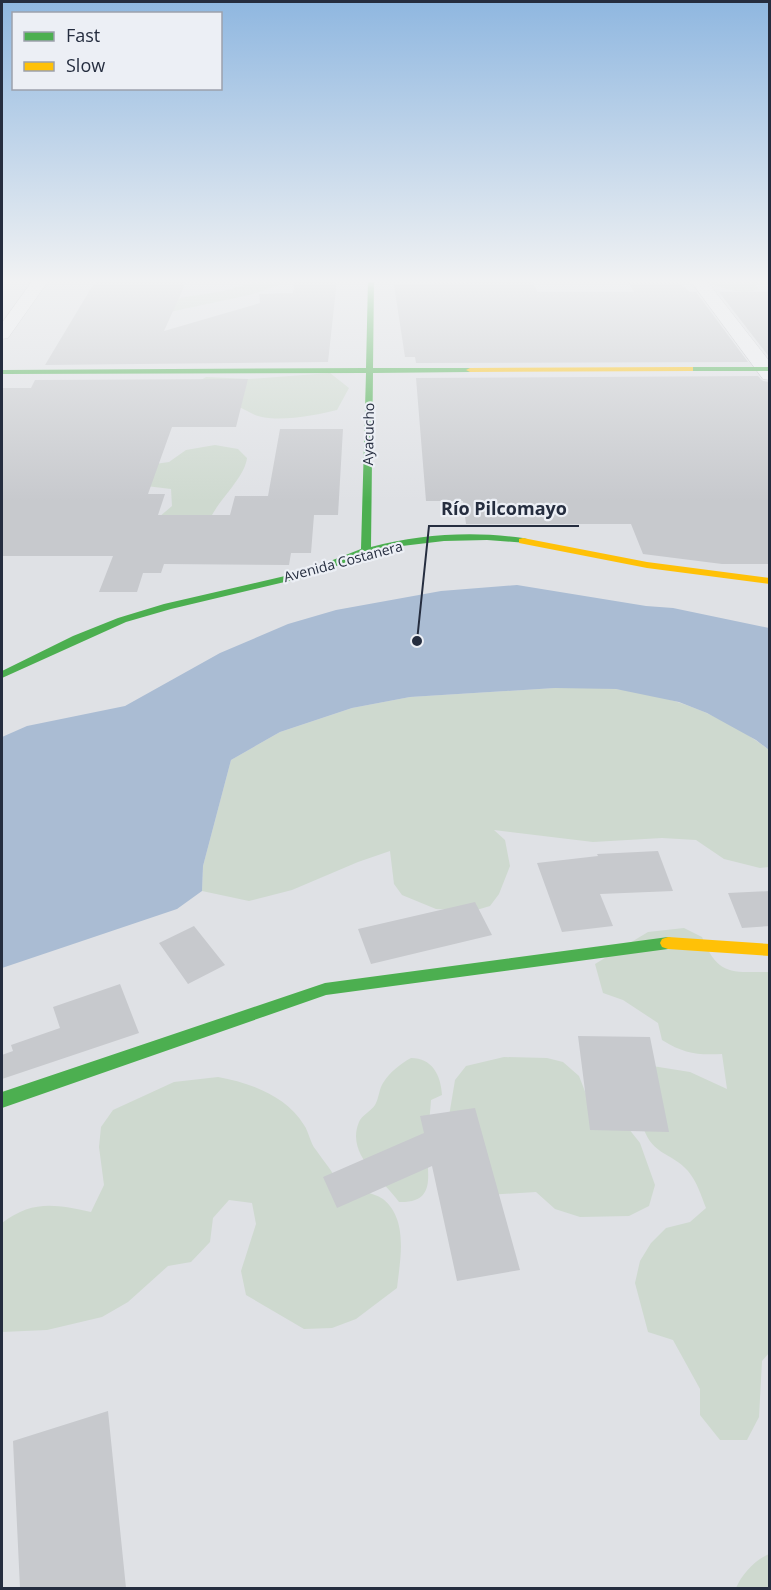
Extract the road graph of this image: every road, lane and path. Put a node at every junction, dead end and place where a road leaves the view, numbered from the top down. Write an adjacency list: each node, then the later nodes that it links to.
1 (369, 354): 3 (street, Ayacucho)
2 (755, 354): 4 (street)
3 (369, 371): 4 (street); 5 (street); 6 (street, Ayacucho)
4 (768, 371)
5 (2, 372)
6 (366, 552): 7 (street, Avenida Costanera); 8 (street, Avenida Costanera)
7 (770, 581)
8 (2, 675)
9 (770, 950): 10 (street)
10 (2, 1100)

